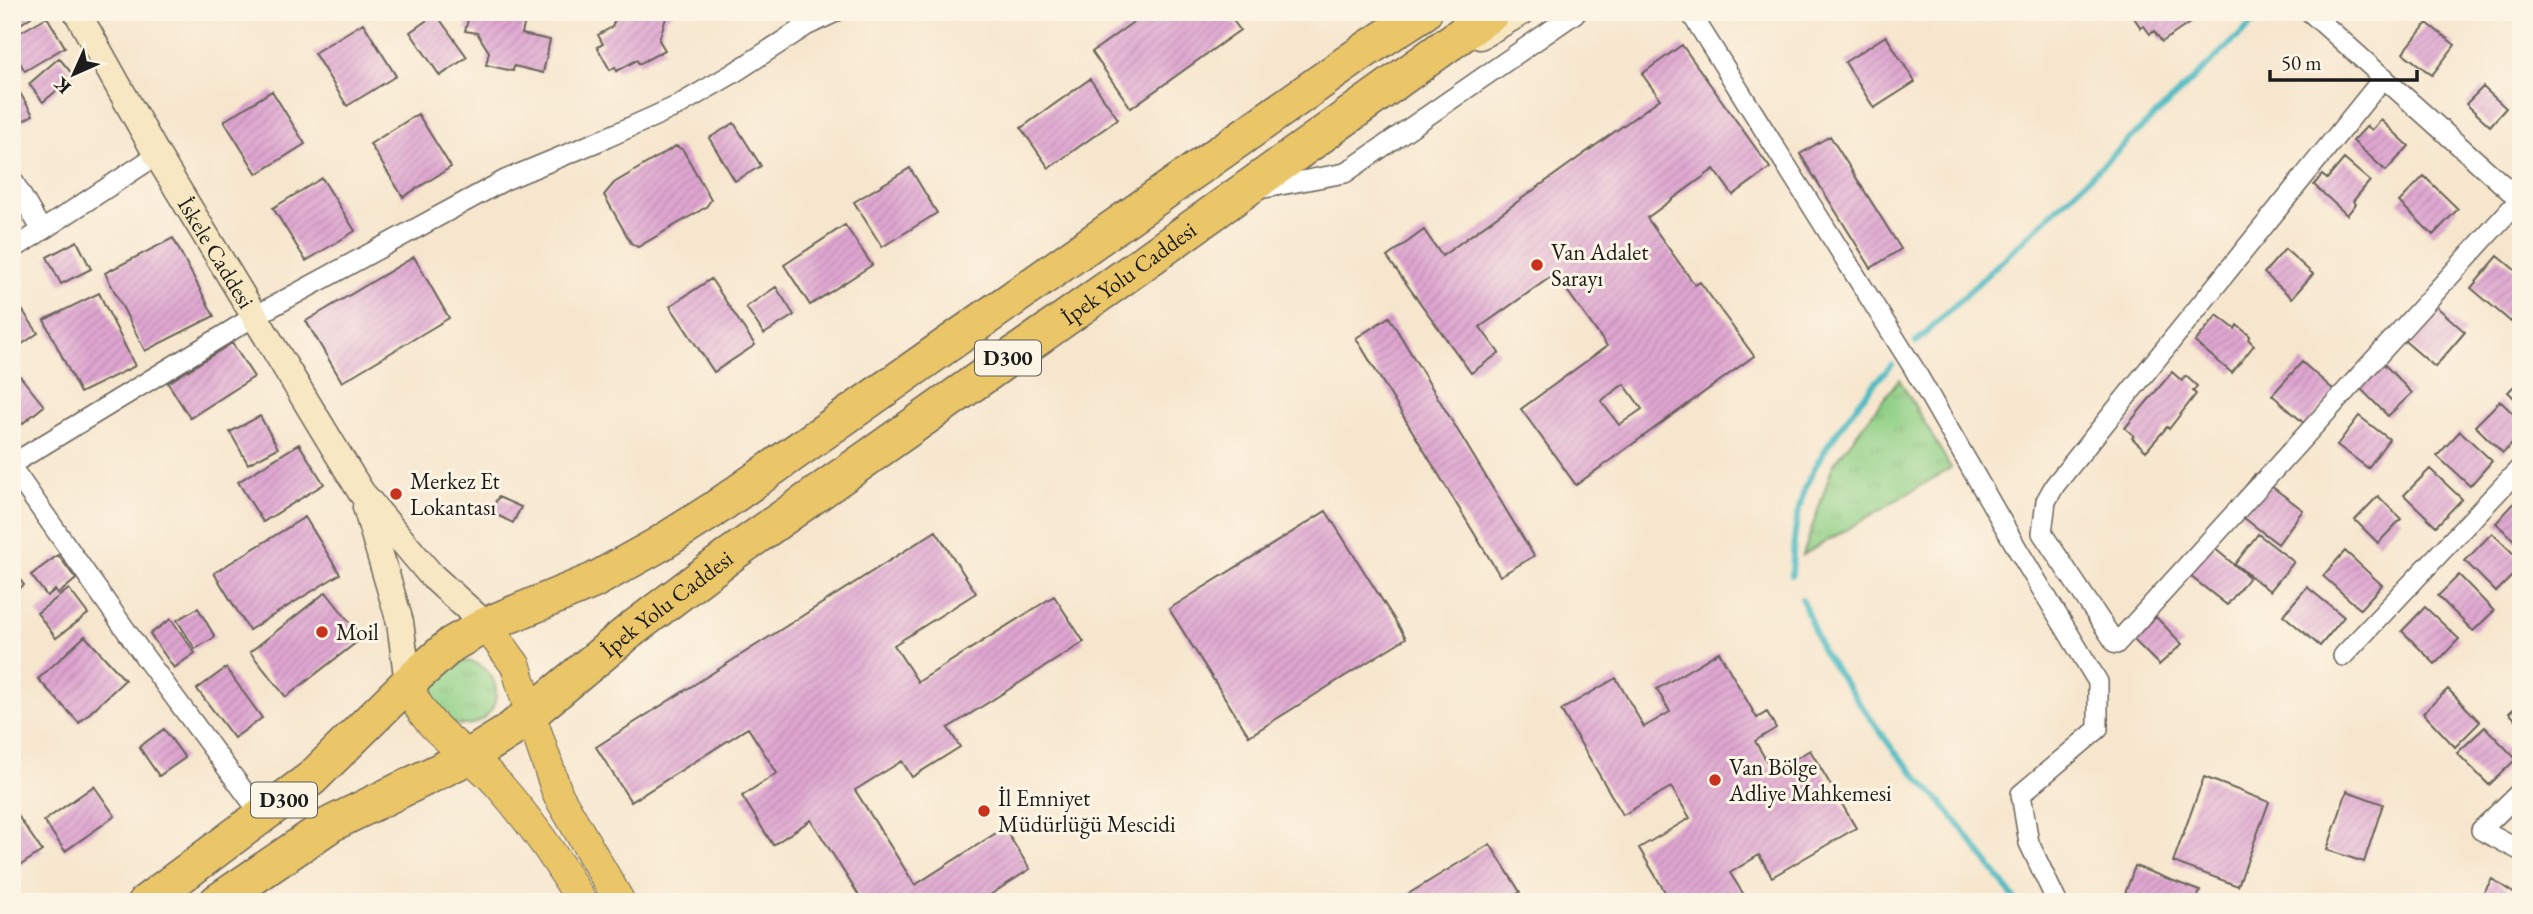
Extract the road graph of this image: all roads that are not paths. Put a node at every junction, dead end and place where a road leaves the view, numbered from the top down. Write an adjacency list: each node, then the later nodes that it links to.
1 (77, 12): 13 (main road, İskele Caddesi)
2 (836, 12): 19 (street)
3 (1410, 12): 10 (main road)
4 (1424, 12): 10 (highway, İpek Yolu Caddesi / D300)
5 (1493, 12): 12 (highway, İpek Yolu Caddesi / D300)
6 (1522, 12): 12 (main road)
7 (1577, 12): 15 (street)
8 (1690, 12): 35 (street)
9 (2310, 12): 11 (street)
10 (1367, 49): 23 (highway, İpek Yolu Caddesi / D300)
11 (2384, 77): 16 (street); 16 (street)
12 (1399, 81): 15 (highway, İpek Yolu Caddesi / D300)
13 (157, 155): 17 (street); 19 (main road, İskele Caddesi)
14 (12, 179): 17 (street)
15 (1243, 192): 26 (highway, İpek Yolu Caddesi / D300)
16 (2520, 201)
17 (41, 229): 18 (street)
18 (12, 250)
19 (255, 316): 20 (street); 22 (main road, İskele Caddesi)
20 (12, 466): 29 (street)
21 (2521, 467): 24 (street)
22 (361, 492): 23 (main road); 25 (main road)
23 (486, 625): 25 (highway); 26 (main road)
24 (2343, 656)
25 (408, 683): 27 (main road); 29 (highway, D300)
26 (530, 713): 27 (highway); 34 (main road)
27 (468, 757): 32 (highway, D300); 33 (main road)
28 (2521, 791): 30 (street)
29 (262, 817): 31 (highway, D300)
30 (2521, 851)
31 (146, 902)
32 (217, 902)
33 (582, 902)
34 (620, 902)
35 (2057, 902)

